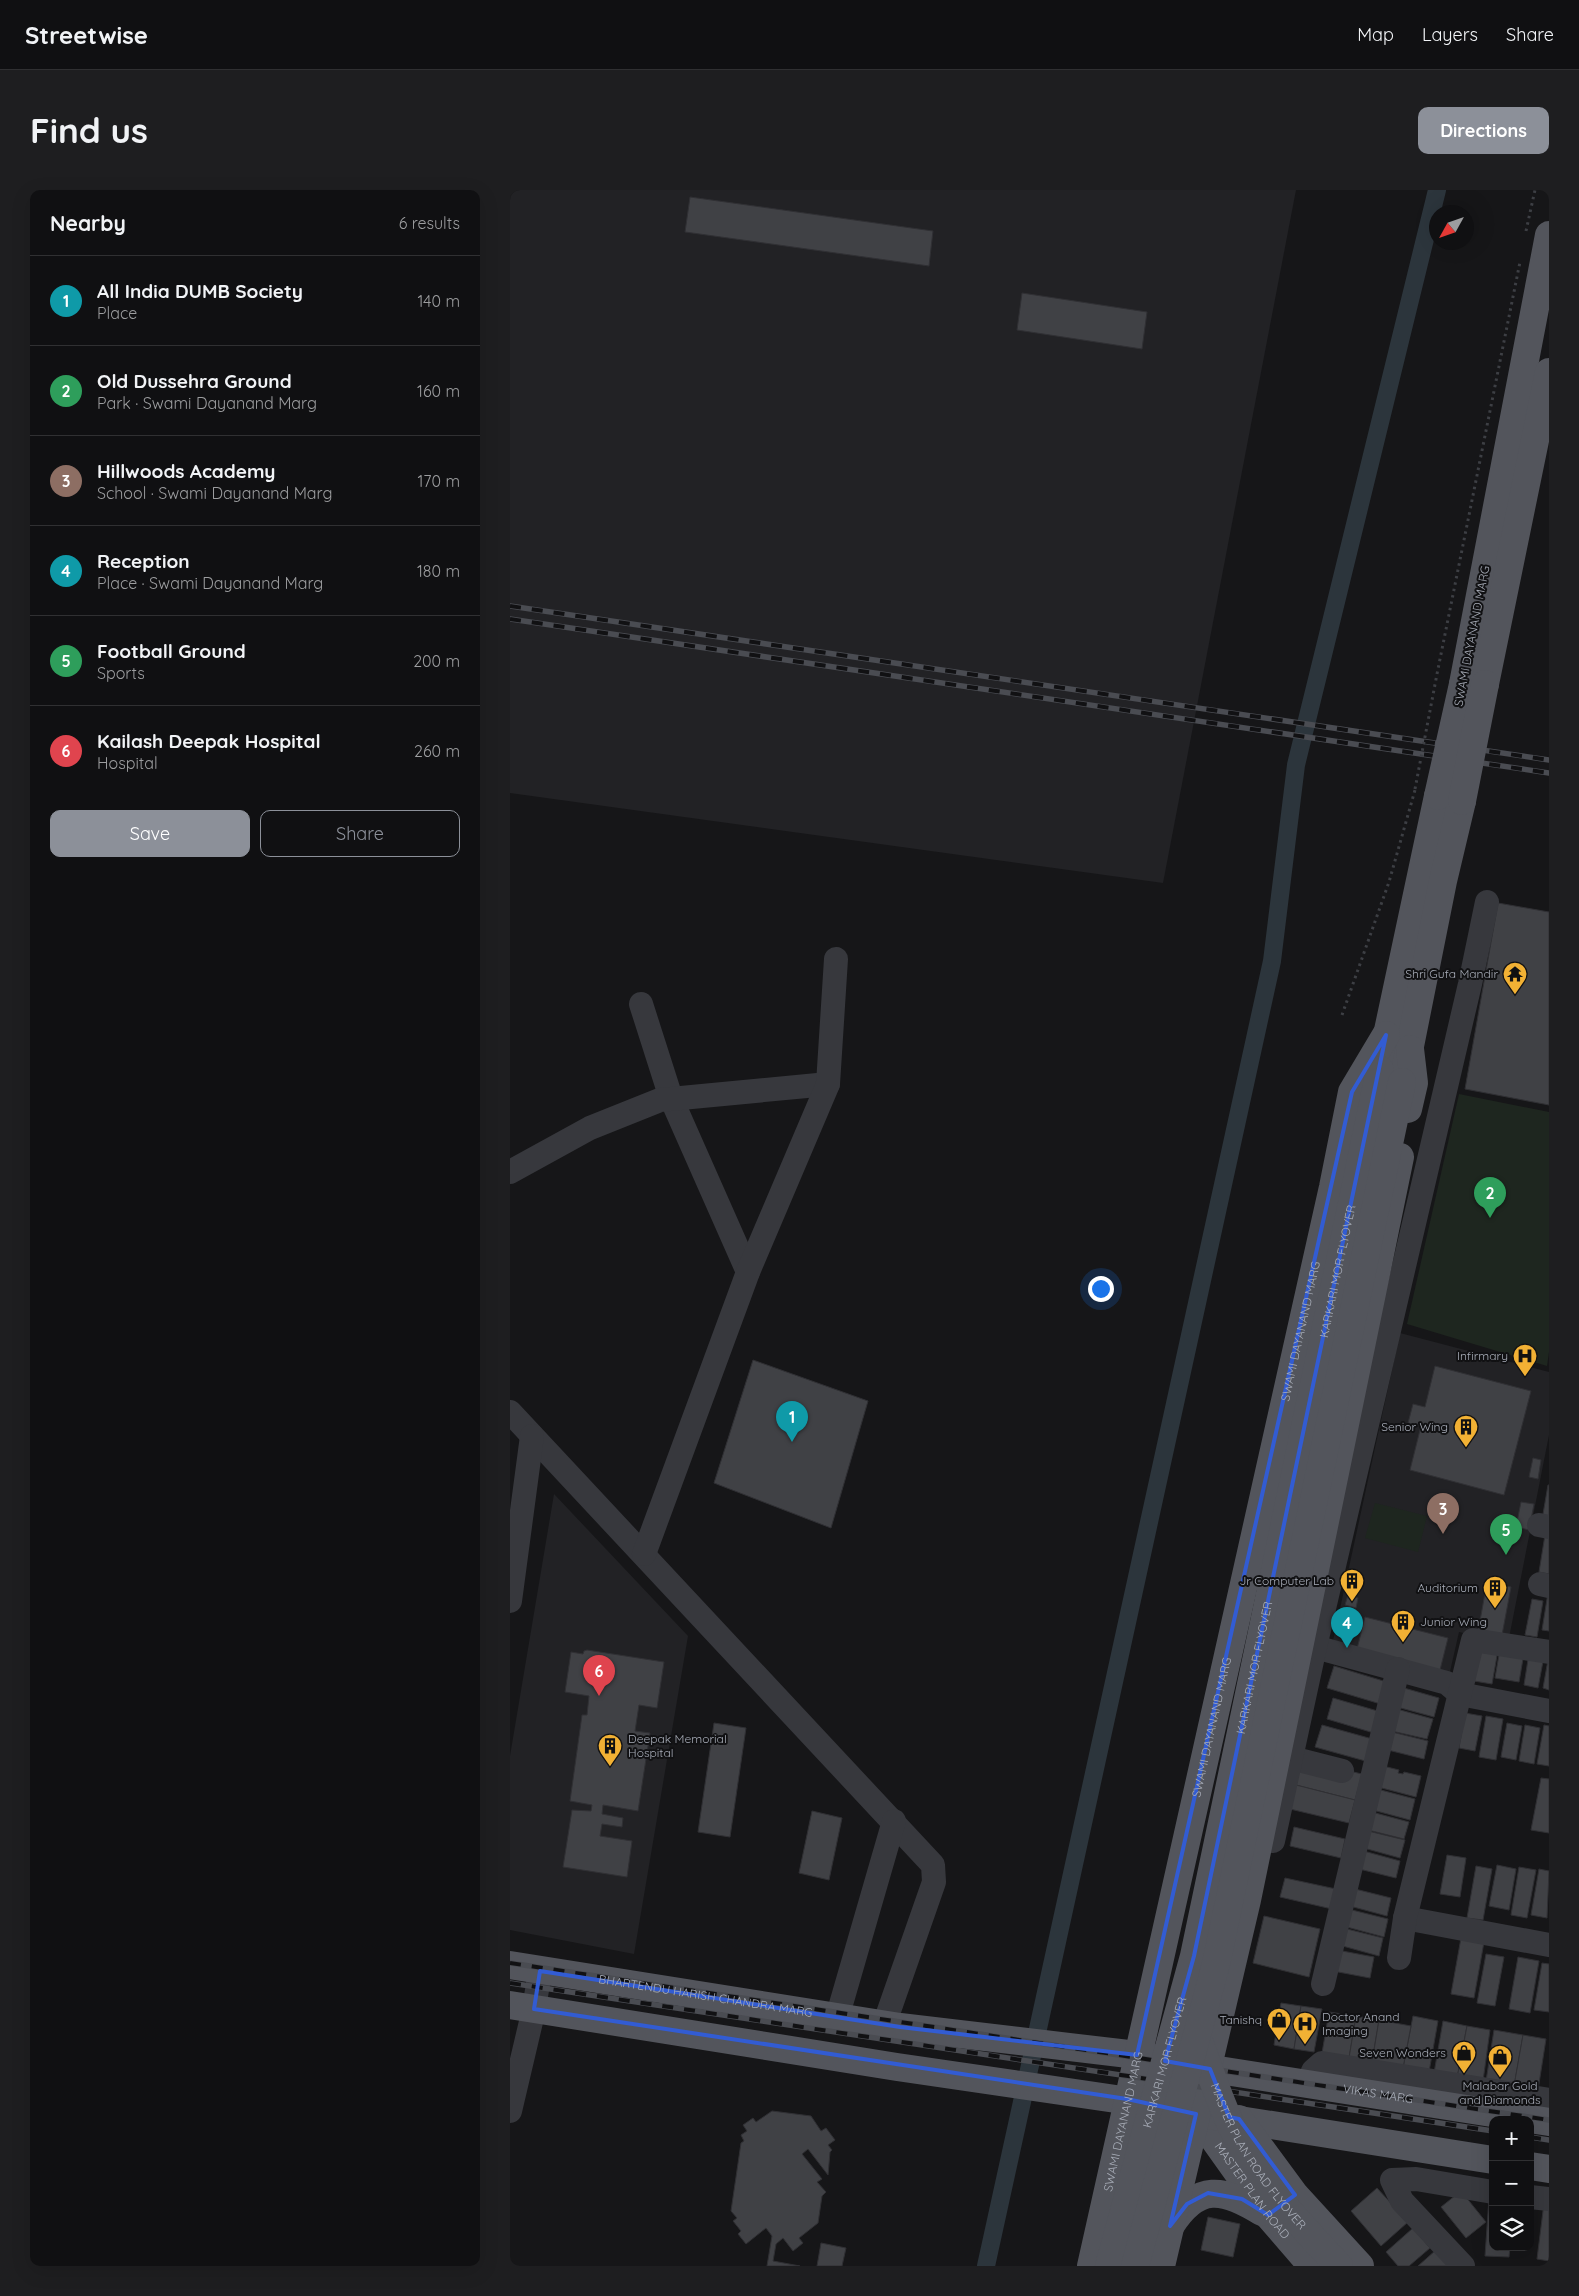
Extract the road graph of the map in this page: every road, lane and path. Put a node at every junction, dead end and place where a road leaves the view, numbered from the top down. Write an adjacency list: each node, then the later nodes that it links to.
1 (1535, 190): 2 (path)
2 (1537, 237): 5 (main road, SWAMI DAYANAND MARG)
3 (1521, 258): 6 (path, bridge)
4 (1549, 372): 5 (main road, SWAMI DAYANAND MARG)
5 (1474, 684): 6 (main road, SWAMI DAYANAND MARG, bridge)
6 (1438, 796): 10 (path); 11 (main road, SWAMI DAYANAND MARG); 12 (main road, SWAMI DAYANAND MARG)
7 (1487, 902): 22 (street)
8 (836, 959): 14 (street)
9 (641, 1004): 15 (street)
10 (1342, 1014)
11 (1386, 1035): 13 (main road, KARKARI MOR FLYOVER); 41 (main road, SWAMI DAYANAND MARG)
12 (1410, 1049): 13 (main road, KARKARI MOR FLYOVER); 30 (main road)
13 (1391, 1076): 40 (main road, KARKARI MOR FLYOVER, bridge); 60 (main road, KARKARI MOR FLYOVER, bridge)
14 (828, 1084): 15 (street); 17 (street)
15 (671, 1098): 16 (street); 17 (street)
16 (510, 1172)
17 (748, 1272): 20 (street)
18 (510, 1412): 19 (street)
19 (532, 1436): 20 (street); 21 (street)
20 (644, 1554): 29 (street)
21 (510, 1601)
22 (1315, 1647): 24 (street); 27 (street)
23 (1549, 1652): 25 (street)
24 (1398, 1669): 25 (street); 36 (street)
25 (1460, 1694): 26 (street); 31 (street)
26 (1549, 1711)
27 (1291, 1758): 28 (street); 30 (street)
28 (1342, 1771)
29 (894, 1821): 38 (street); 39 (street)
30 (1247, 1900): 42 (main road)
31 (1405, 1918): 32 (street); 33 (street)
32 (1549, 1945)
33 (1399, 1958)
34 (510, 1965): 35 (main road, BHARTENDU HARISH CHANDRA MARG)
35 (540, 1971): 37 (street); 38 (main road, BHARTENDU HARISH CHANDRA MARG)
36 (1323, 1984)
37 (522, 2007): 44 (main road); 46 (street)
38 (837, 2018): 39 (main road, BHARTENDU HARISH CHANDRA MARG)
39 (892, 2026): 41 (main road, BHARTENDU HARISH CHANDRA MARG)
40 (1197, 2036): 61 (main road, KARKARI MOR FLYOVER, bridge); 64 (main road, MASTER PLAN ROAD FLYOVER, bridge)
41 (1137, 2055): 42 (main road); 44 (main road, SWAMI DAYANAND MARG)
42 (1206, 2068): 43 (main road, VIKAS MARG); 47 (main road)
43 (1309, 2083): 45 (street); 49 (main road, VIKAS MARG)
44 (1127, 2099): 47 (main road); 59 (main road, SWAMI DAYANAND MARG)
45 (1549, 2100)
46 (510, 2105)
47 (1196, 2114): 48 (main road); 57 (main road, MASTER PLAN ROAD); 58 (main road)
48 (1239, 2118): 50 (main road); 54 (main road)
49 (1549, 2122)
50 (1489, 2159)
51 (1534, 2167): 52 (main road)
52 (1549, 2169)
53 (1489, 2191): 66 (street)
54 (1296, 2195): 57 (main road); 65 (main road)
55 (1534, 2198): 56 (street)
56 (1549, 2200)
57 (1268, 2215): 58 (main road); 63 (main road, MASTER PLAN ROAD)
58 (1170, 2226): 62 (main road)
59 (1090, 2266)
60 (1109, 2266)
61 (1136, 2266)
62 (1161, 2266)
63 (1312, 2266)
64 (1339, 2266)
65 (1360, 2266)
66 (1463, 2266)

